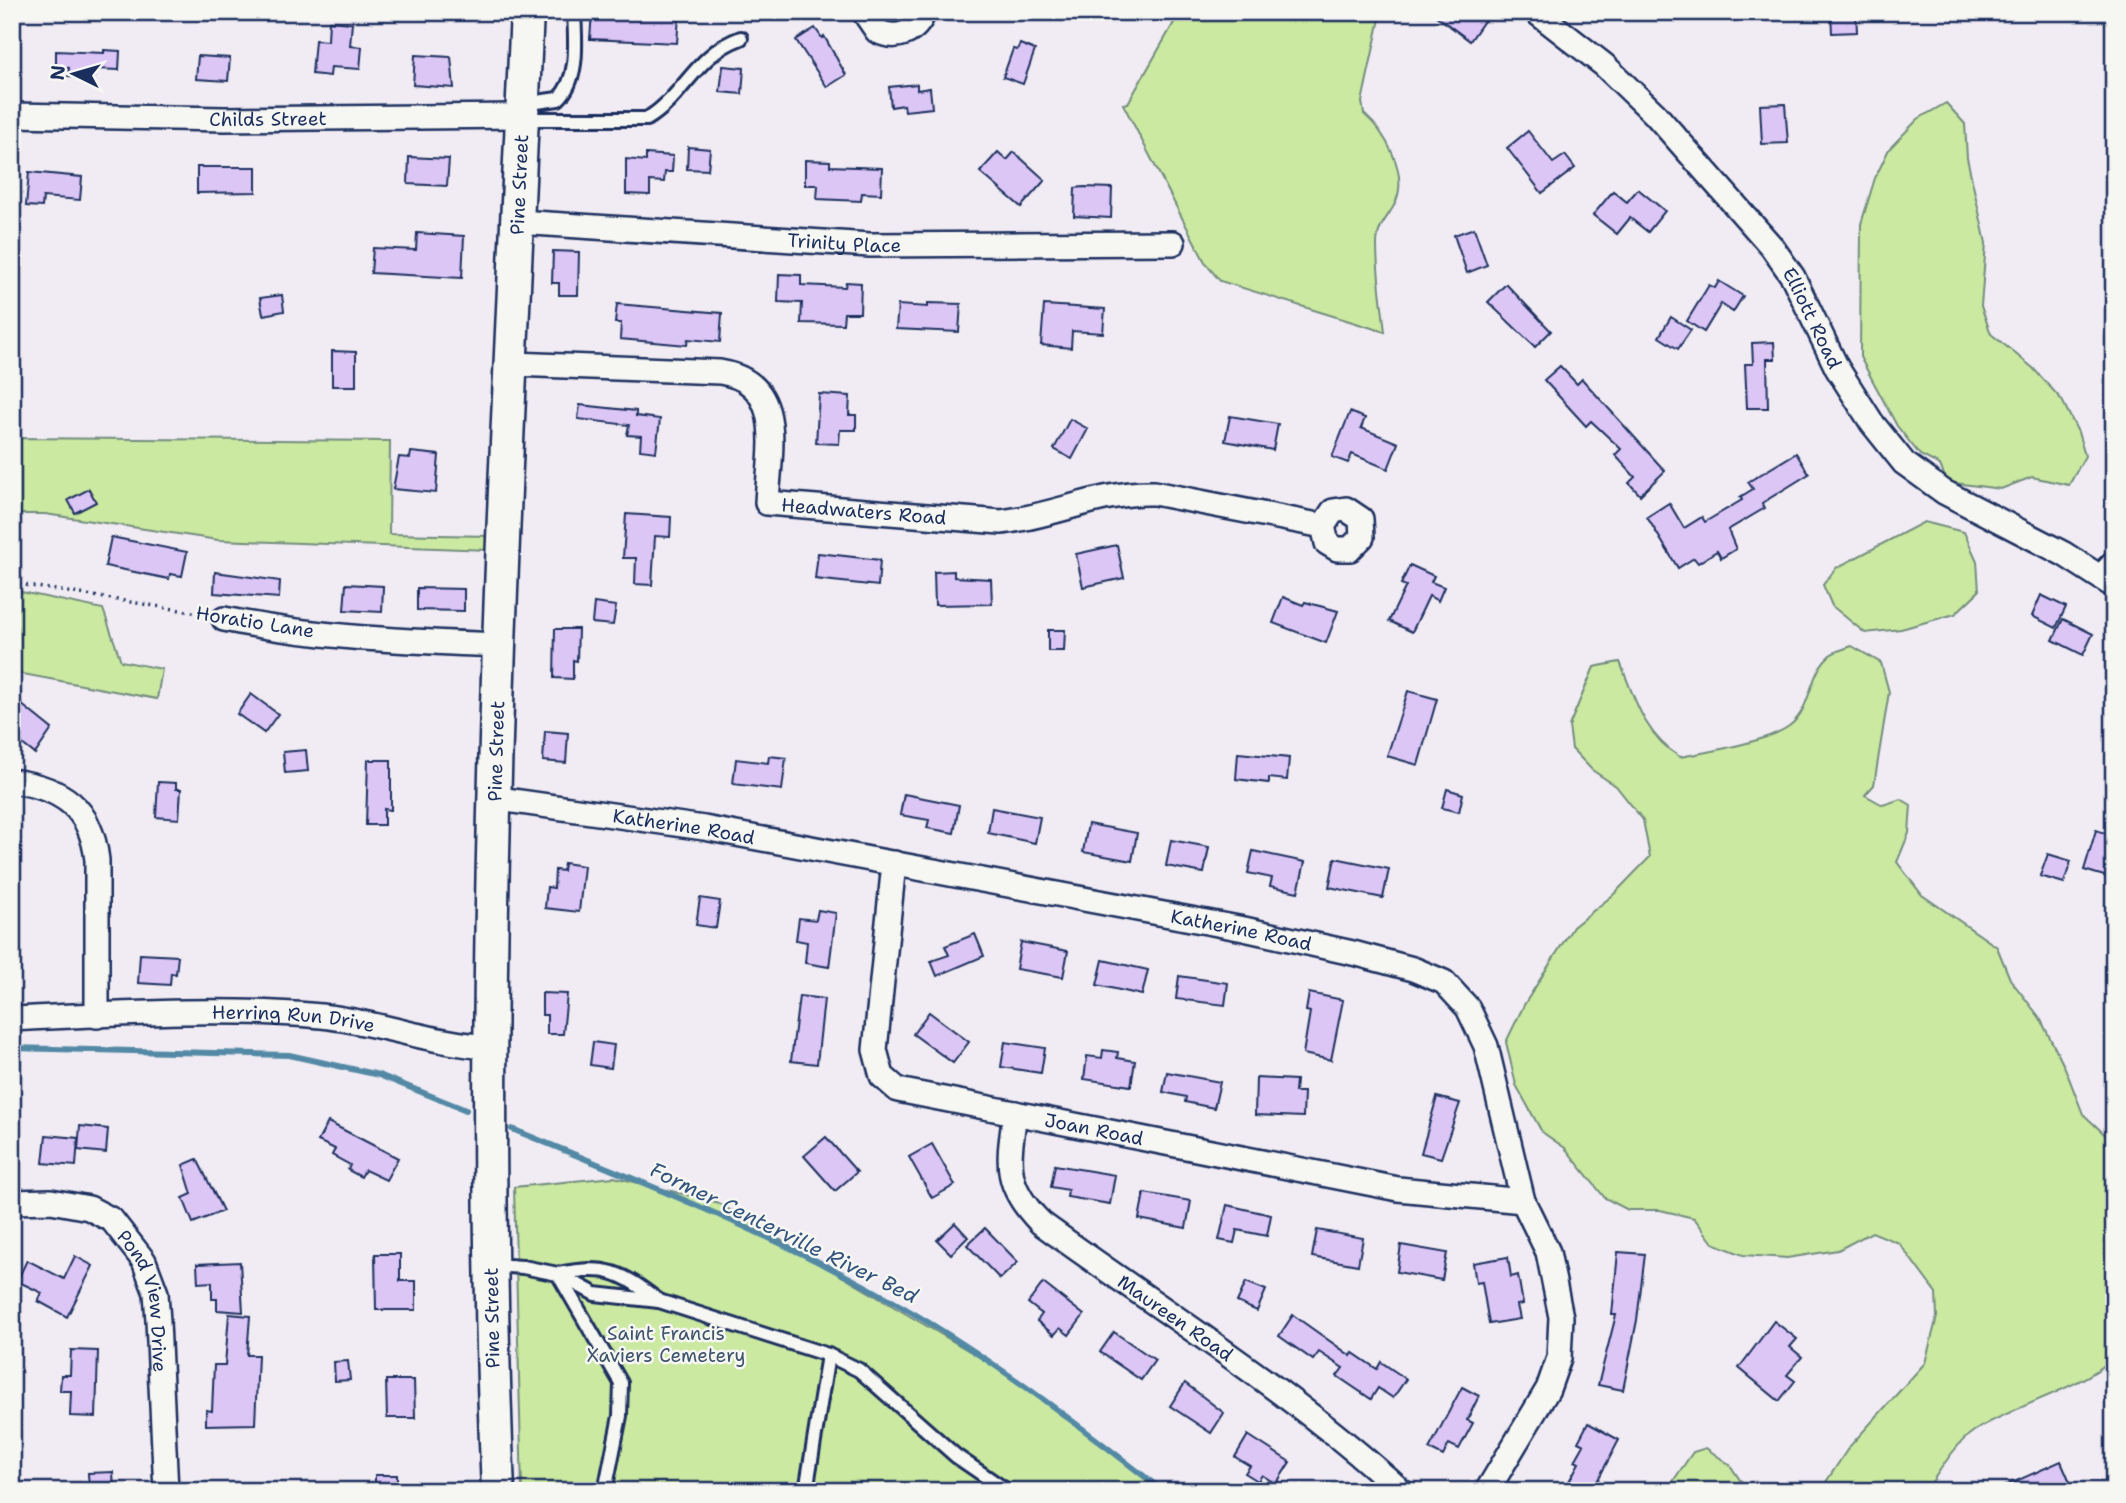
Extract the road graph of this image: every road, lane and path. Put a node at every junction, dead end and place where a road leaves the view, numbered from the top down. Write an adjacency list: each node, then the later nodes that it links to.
1 (527, 12): 7 (main road, Pine Street)
2 (574, 12): 7 (lane)
3 (864, 12): 4 (street)
4 (924, 12)
5 (1536, 12): 14 (street, Elliott Road)
6 (741, 38): 7 (lane)
7 (522, 113): 8 (street, Childs Street); 9 (main road, Pine Street)
8 (12, 116)
9 (518, 222): 10 (street, Trinity Place); 11 (main road, Pine Street)
10 (1173, 243)
11 (513, 364): 12 (street, Headwaters Road); 17 (main road, Pine Street)
12 (1323, 526)
13 (2114, 555): 14 (lane)
14 (2105, 580)
15 (12, 583): 16 (path, Horatio Lane)
16 (224, 618): 17 (street, Horatio Lane)
17 (499, 645): 19 (main road, Pine Street)
18 (12, 781): 21 (street)
19 (492, 798): 20 (street, Katherine Road); 23 (main road, Pine Street)
20 (894, 863): 24 (street, Joan Road); 25 (street, Katherine Road)
21 (97, 1016): 22 (street, Herring Run Drive); 23 (street, Herring Run Drive)
22 (12, 1019)
23 (488, 1047): 27 (main road, Pine Street)
24 (1015, 1113): 25 (street, Joan Road); 36 (street, Maureen Road)
25 (1523, 1201): 37 (street, Katherine Road)
26 (12, 1202): 31 (street, Pond View Drive)
27 (491, 1265): 28 (lane); 32 (main road, Pine Street)
28 (558, 1274): 29 (lane); 29 (lane); 33 (lane)
29 (659, 1301): 30 (lane)
30 (828, 1355): 34 (lane); 35 (lane)
31 (166, 1491)
32 (498, 1491)
33 (605, 1491)
34 (806, 1491)
35 (1007, 1491)
36 (1401, 1491)
37 (1487, 1491)

